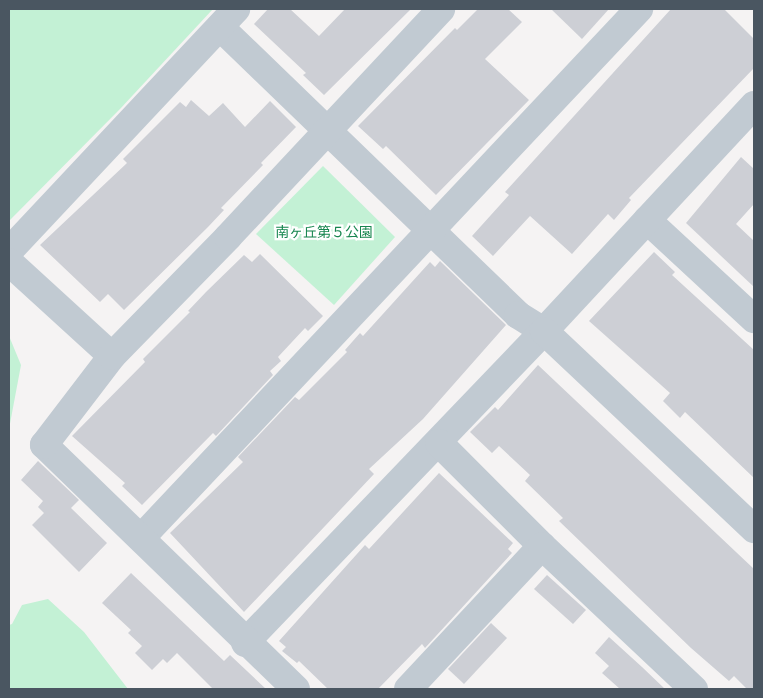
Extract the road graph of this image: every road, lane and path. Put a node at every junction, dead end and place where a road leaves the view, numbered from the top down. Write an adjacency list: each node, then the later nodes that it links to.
1 (441, 9): 5 (street)
2 (639, 9): 7 (street)
3 (228, 18): 5 (street); 8 (street)
4 (754, 105): 6 (street)
5 (326, 131): 7 (street); 12 (street)
6 (647, 220): 10 (street); 11 (street)
7 (428, 230): 11 (street); 15 (street)
8 (9, 251)
9 (9, 262): 12 (street)
10 (754, 319)
11 (544, 331): 13 (street); 14 (street)
12 (112, 356): 15 (street)
13 (439, 443): 16 (street); 17 (street)
14 (754, 529)
15 (141, 538): 17 (street)
16 (542, 546): 19 (street); 20 (street)
17 (245, 642): 18 (street)
18 (296, 689)
19 (408, 689)
20 (694, 689)

